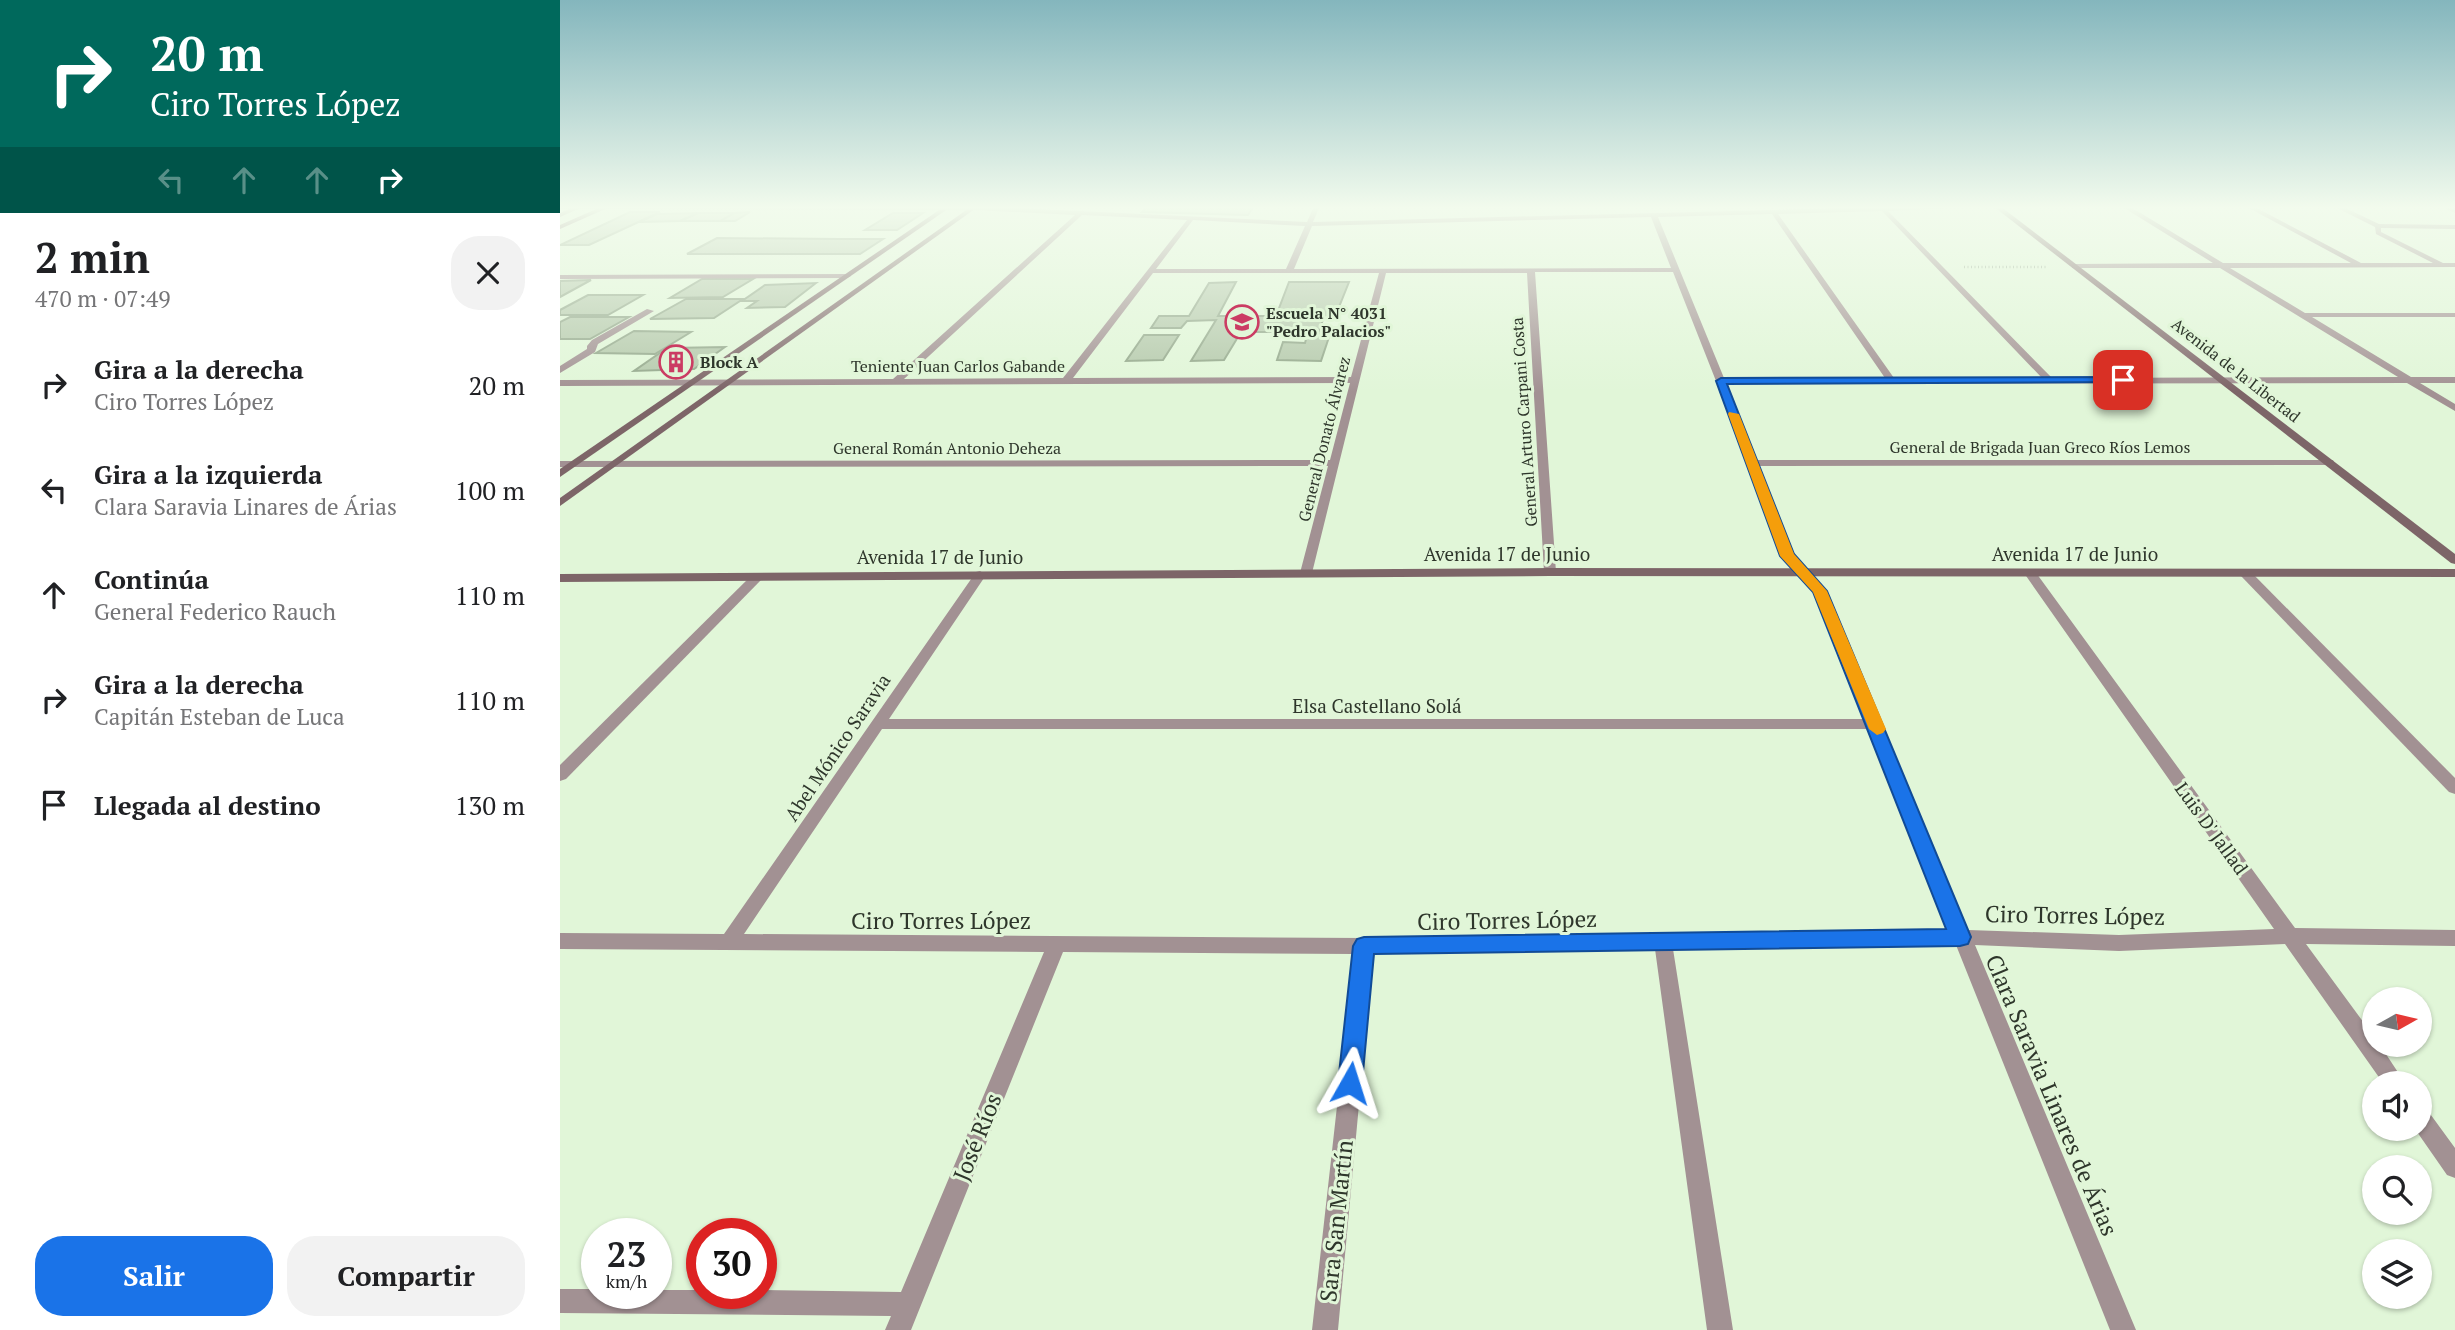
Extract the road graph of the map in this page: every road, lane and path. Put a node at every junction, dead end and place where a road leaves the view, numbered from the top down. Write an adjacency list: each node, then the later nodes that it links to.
1 (859, 268): 15 (main road)
2 (890, 268): 32 (main road)
3 (1020, 268): 28 (street)
4 (1154, 268): 11 (street)
5 (1290, 268): 12 (street)
6 (1813, 268): 22 (street)
7 (1941, 268): 23 (street)
8 (2078, 268): 24 (main road, Avenida de la Libertad)
9 (2226, 268): 18 (street)
10 (1676, 270): 14 (street); 27 (street, Clara Saravia Linares de Árias)
11 (1152, 271): 12 (street); 29 (street)
12 (1289, 271): 13 (street)
13 (1383, 271): 14 (street); 21 (street, General Donato Álvarez)
14 (1531, 271): 43 (street, General Arturo Carpani Costa)
15 (847, 276): 16 (street); 31 (main road)
16 (560, 277)
17 (650, 311): 20 (street)
18 (2304, 315): 19 (street); 25 (street)
19 (2455, 315)
20 (560, 370)
21 (1356, 380): 29 (street, Teniente Juan Carlos Gabande); 35 (street, General Donato Álvarez)
22 (1891, 380): 23 (street); 27 (street)
23 (2049, 380): 24 (street)
24 (2223, 380): 25 (street); 34 (main road, Avenida de la Libertad)
25 (2408, 380): 26 (street); 33 (street)
26 (2455, 380)
27 (1721, 381): 36 (street, Clara Saravia Linares de Árias)
28 (895, 382): 29 (street, Teniente Juan Carlos Gabande); 32 (street, Teniente Juan Carlos Gabande)
29 (1065, 382)
30 (560, 383): 31 (street, Teniente Juan Carlos Gabande)
31 (689, 383): 32 (street, Teniente Juan Carlos Gabande); 38 (main road)
32 (729, 383): 39 (main road)
33 (2455, 408)
34 (2329, 462): 36 (street, General de Brigada Juan Greco Ríos Lemos); 42 (main road, Avenida de la Libertad)
35 (1334, 463): 39 (street, General Román Antonio Deheza); 45 (street, General Donato Álvarez)
36 (1751, 463): 44 (street, Clara Saravia Linares de Árias)
37 (560, 464): 38 (street, General Román Antonio Deheza)
38 (574, 464): 39 (street, General Román Antonio Deheza); 40 (main road)
39 (614, 464): 41 (main road)
40 (560, 474)
41 (560, 503)
42 (2455, 560)
43 (1549, 572): 44 (main road, Avenida 17 de Junio); 45 (main road, Avenida 17 de Junio)
44 (1802, 572): 46 (main road, Avenida 17 de Junio); 53 (street, Clara Saravia Linares de Árias)
45 (1306, 573): 49 (main road, Avenida 17 de Junio)
46 (2030, 573): 47 (main road, Avenida 17 de Junio); 56 (street, Luis D' Jallad)
47 (2245, 573): 48 (main road, Avenida 17 de Junio); 55 (street)
48 (2455, 573)
49 (980, 575): 50 (main road, Avenida 17 de Junio); 52 (street, Abel Mónico Saravia)
50 (757, 577): 51 (main road, Avenida 17 de Junio); 54 (street)
51 (560, 578)
52 (878, 724): 53 (street, Elsa Castellano Solá); 60 (street, Abel Mónico Saravia)
53 (1875, 724): 57 (street, Clara Saravia Linares de Árias)
54 (560, 775)
55 (2455, 788)
56 (2290, 936): 57 (street, Ciro Torres López); 58 (street, Ciro Torres López); 64 (street, Luis D' Jallad)
57 (1960, 937): 61 (street, Ciro Torres López); 72 (street, Clara Saravia Linares de Árias)
58 (2455, 938)
59 (560, 941): 60 (street, Ciro Torres López)
60 (728, 943): 62 (street, Ciro Torres López)
61 (1663, 943): 63 (street, Ciro Torres López); 71 (street)
62 (1056, 945): 63 (street, Ciro Torres López); 68 (street, José Ríos)
63 (1364, 946): 70 (street, Sara San Martín)
64 (2386, 1071)
65 (2432, 1135): 66 (street)
66 (2455, 1167)
67 (560, 1301): 68 (street)
68 (908, 1304): 69 (street, José Ríos)
69 (898, 1330)
70 (1325, 1330)
71 (1720, 1330)
72 (2123, 1330)

